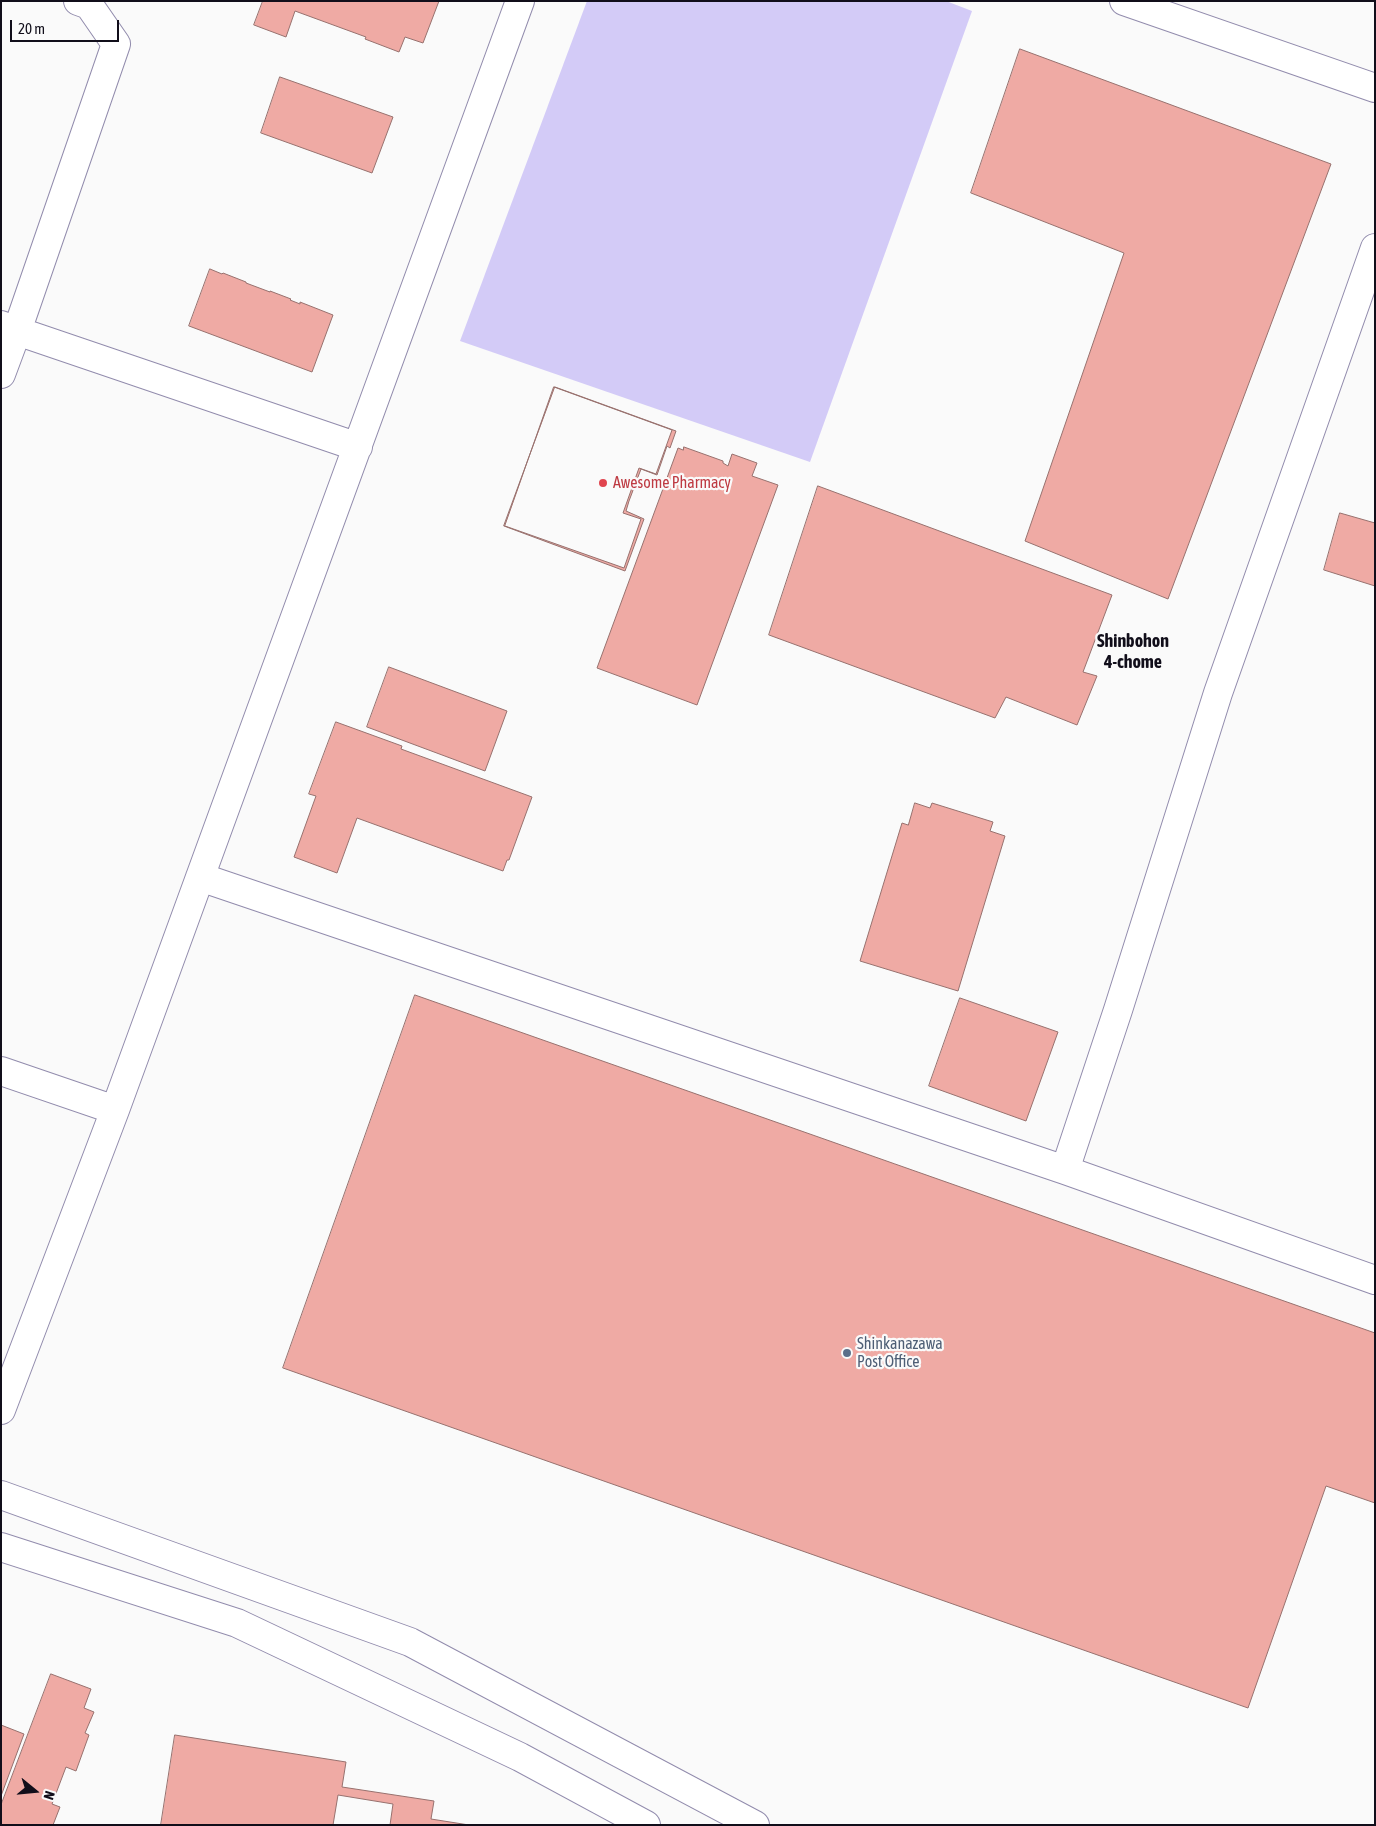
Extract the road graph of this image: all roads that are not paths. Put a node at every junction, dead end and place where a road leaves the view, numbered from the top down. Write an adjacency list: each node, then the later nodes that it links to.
1 (78, 1): 6 (street)
2 (520, 1): 8 (street)
3 (1124, 1): 4 (street)
4 (1375, 88)
5 (1375, 248): 12 (street)
6 (9, 328): 7 (street); 8 (street)
7 (1, 374)
8 (358, 447): 9 (street)
9 (200, 877): 11 (street); 12 (street)
10 (1, 1071): 11 (street)
11 (115, 1110): 14 (street)
12 (1065, 1170): 13 (street)
13 (1375, 1280)
14 (1, 1410)
15 (1, 1496): 18 (street)
16 (1, 1547): 17 (street)
17 (646, 1825)
18 (756, 1825)

